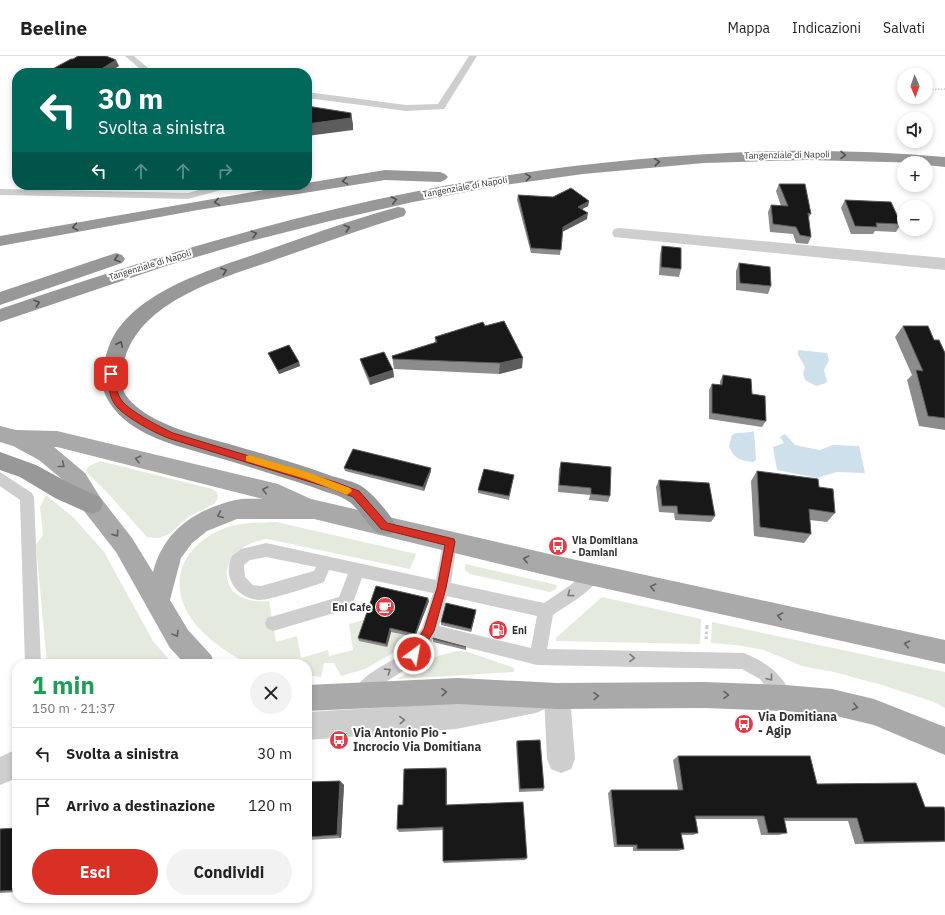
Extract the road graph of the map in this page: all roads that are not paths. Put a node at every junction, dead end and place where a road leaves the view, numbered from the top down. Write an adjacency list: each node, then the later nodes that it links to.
1 (130, 56): 3 (lane)
2 (473, 56): 4 (lane)
3 (144, 68)
4 (312, 96)
5 (945, 150): 7 (highway, Tangenziale di Napoli)
6 (945, 162): 9 (highway, Tangenziale di Napoli, one-way to 6)
7 (440, 177): 8 (highway, one-way to 8); 13 (highway, Tangenziale di Napoli)
8 (312, 187)
9 (462, 187): 23 (highway, Tangenziale di Napoli, one-way to 9); 29 (highway, one-way to 9)
10 (210, 190): 12 (lane)
11 (292, 190): 17 (highway, one-way to 17)
12 (0, 192)
13 (309, 205)
14 (258, 218): 15 (highway)
15 (208, 232)
16 (620, 233): 21 (street)
17 (0, 241)
18 (173, 242): 19 (highway, Tangenziale di Napoli)
19 (151, 249)
20 (129, 255): 22 (highway, Tangenziale di Napoli, one-way to 22)
21 (945, 264)
22 (0, 299)
23 (0, 316)
24 (8, 436): 27 (main road, one-way to 27); 28 (main road, one-way to 24)
25 (0, 461): 27 (highway)
26 (0, 478): 41 (lane)
27 (92, 504): 35 (main road, one-way to 35)
28 (314, 509): 29 (main road); 35 (main road, one-way to 35)
29 (385, 526): 30 (main road)
30 (450, 542): 33 (main road, one-way to 30); 34 (lane)
31 (324, 563): 31 (lane); 32 (lane)
32 (357, 570): 34 (lane); 37 (lane)
33 (593, 574): 36 (lane, one-way to 36); 39 (main road, one-way to 33)
34 (442, 588): 36 (lane); 38 (lane)
35 (157, 600): 42 (main road, one-way to 42)
36 (546, 611): 40 (lane)
37 (273, 623)
38 (429, 631): 40 (lane); 43 (lane, one-way to 38)
39 (945, 652)
40 (537, 657): 46 (lane, one-way to 46)
41 (33, 659)
42 (197, 659)
43 (359, 696): 44 (main road, one-way to 44); 45 (main road)
44 (557, 696): 46 (main road, one-way to 46); 47 (street, one-way to 44); 49 (street)
45 (312, 698)
46 (785, 698): 48 (main road, one-way to 48)
47 (312, 726)
48 (945, 741)
49 (561, 759)
50 (12, 765): 51 (street)
51 (0, 771)

